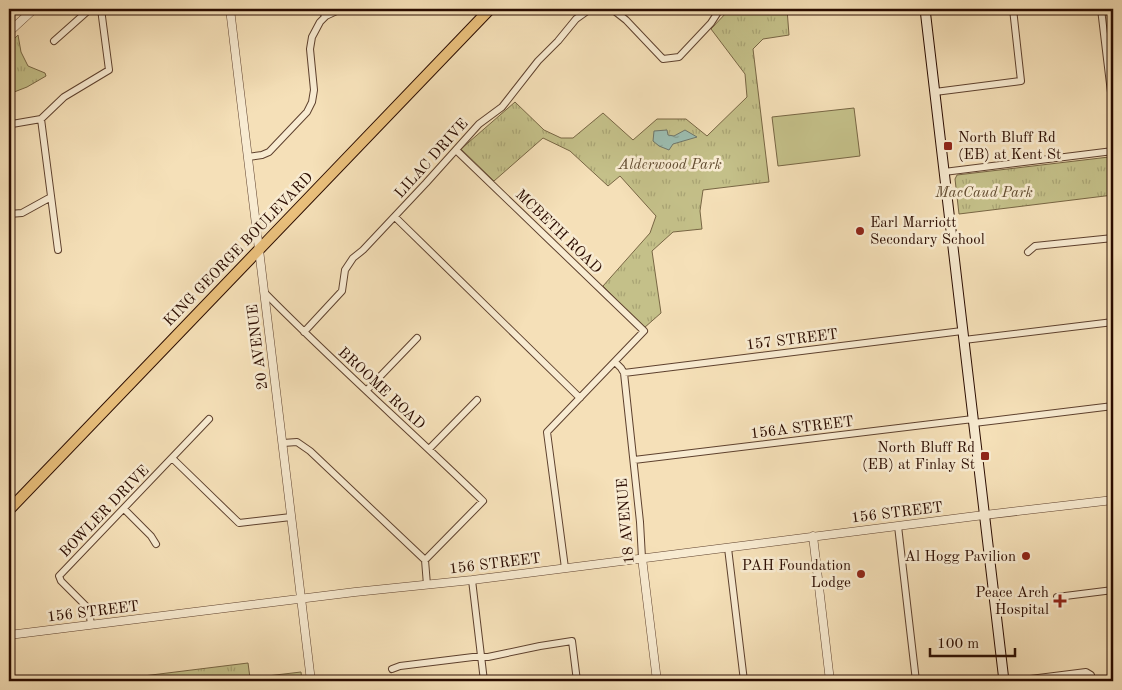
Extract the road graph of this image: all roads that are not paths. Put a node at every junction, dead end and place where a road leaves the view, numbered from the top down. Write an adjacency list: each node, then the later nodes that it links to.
1 (34, 9): 15 (street)
2 (90, 9): 16 (street)
3 (101, 9): 19 (street)
4 (230, 9): 23 (street, 20 AVENUE)
5 (320, 9): 14 (street)
6 (341, 9): 14 (street)
7 (490, 9): 29 (main road, KING GEORGE BOULEVARD)
8 (590, 9): 21 (street, LILAC DRIVE)
9 (612, 9): 10 (street)
10 (720, 9)
11 (925, 9): 17 (main road)
12 (1013, 9): 17 (street)
13 (1101, 9): 18 (street)
14 (326, 16): 23 (street)
15 (9, 32)
16 (54, 41)
17 (935, 92): 24 (main road)
18 (1113, 110)
19 (41, 119): 20 (street); 25 (street)
20 (9, 124)
21 (456, 150): 27 (street, LILAC DRIVE); 37 (street, MCBETH ROAD)
22 (1113, 151): 24 (street)
23 (248, 157): 29 (street, 20 AVENUE)
24 (944, 172): 35 (main road)
25 (51, 197): 26 (street); 30 (street)
26 (9, 214)
27 (395, 216): 34 (street, LILAC DRIVE); 40 (street)
28 (1113, 238): 31 (street)
29 (259, 249): 32 (street, 20 AVENUE); 51 (main road, KING GEORGE BOULEVARD)
30 (58, 250)
31 (1028, 252)
32 (265, 293): 34 (street, BROOME ROAD); 45 (street, 20 AVENUE)
33 (1113, 322): 35 (street, 157 STREET)
34 (304, 332): 39 (street, BROOME ROAD)
35 (963, 335): 38 (street, 157 STREET); 44 (main road)
36 (417, 338): 39 (street)
37 (614, 362): 38 (street); 40 (street)
38 (624, 372): 48 (street, 18 AVENUE)
39 (366, 390): 46 (street, BROOME ROAD)
40 (580, 398): 60 (street)
41 (477, 400): 46 (street)
42 (1113, 406): 44 (street, 156A STREET)
43 (209, 419): 47 (street, BOWLER DRIVE)
44 (973, 421): 48 (street, 156A STREET); 52 (main road)
45 (283, 443): 53 (street, 20 AVENUE); 59 (street)
46 (429, 449): 59 (street, BROOME ROAD)
47 (172, 458): 50 (street, BOWLER DRIVE); 53 (street)
48 (634, 460): 58 (street, 18 AVENUE)
49 (1113, 500): 52 (street, 156 STREET)
50 (124, 509): 56 (street); 66 (street, BOWLER DRIVE)
51 (9, 510)
52 (985, 515): 54 (street, 156 STREET); 78 (main road)
53 (291, 517): 65 (street, 20 AVENUE)
54 (898, 526): 55 (street, 156 STREET); 77 (street)
55 (813, 536): 57 (street, 156 STREET); 76 (street)
56 (156, 544)
57 (728, 548): 58 (street, 156 STREET); 75 (street)
58 (642, 558): 60 (street, 156 STREET); 74 (street, 18 AVENUE)
59 (425, 560): 62 (street)
60 (565, 568): 61 (street, 156 STREET)
61 (472, 580): 62 (street, 156 STREET); 68 (street)
62 (427, 585): 65 (street, 156 STREET)
63 (1113, 590): 64 (street)
64 (1057, 597)
65 (301, 599): 66 (street, 156 STREET); 71 (street, 20 AVENUE)
66 (91, 625): 67 (street, 156 STREET)
67 (9, 635)
68 (481, 657): 69 (street); 72 (street); 73 (street)
69 (392, 669)
70 (1092, 678): 79 (street)
71 (311, 681)
72 (484, 681)
73 (577, 681)
74 (657, 681)
75 (744, 681)
76 (830, 681)
77 (916, 681)
78 (1004, 681)
79 (1014, 681)

